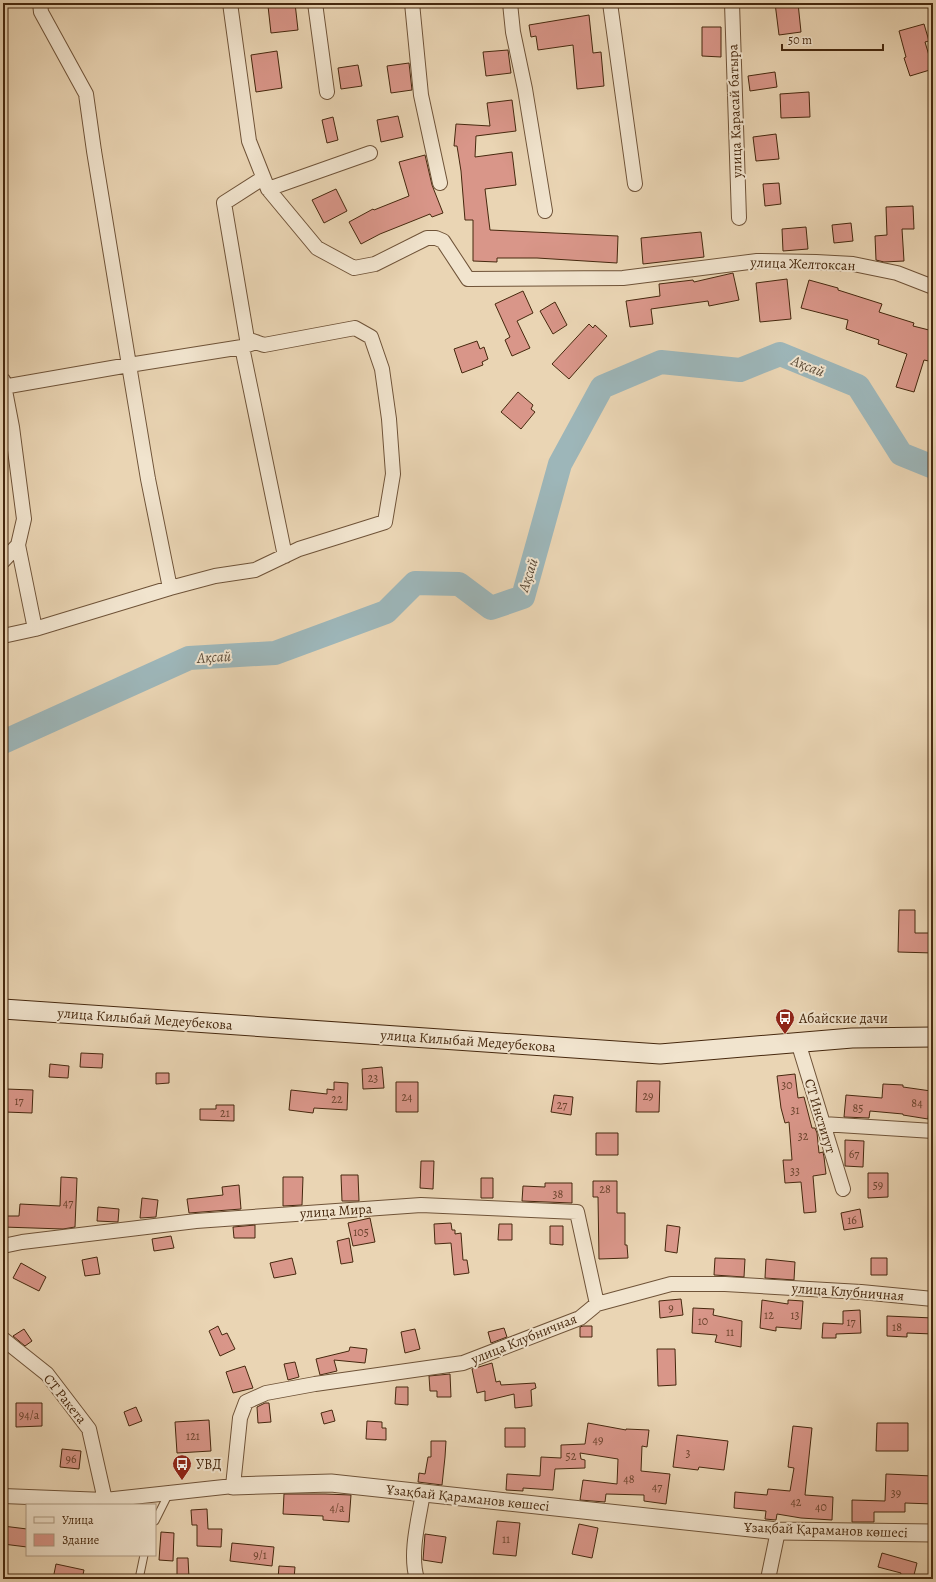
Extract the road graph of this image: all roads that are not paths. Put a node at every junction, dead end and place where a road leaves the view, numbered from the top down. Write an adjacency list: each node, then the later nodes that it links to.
1 (40, 3): 18 (street)
2 (230, 3): 11 (street)
3 (315, 3): 8 (street)
4 (412, 3): 10 (street)
5 (510, 3): 13 (street)
6 (610, 3): 12 (street)
7 (732, 3): 14 (street, улица Карасай батыра)
8 (327, 92)
9 (370, 153): 11 (street)
10 (440, 183)
11 (266, 184): 15 (street, улица Желтоксан); 16 (street)
12 (635, 184)
13 (545, 211)
14 (739, 218)
15 (933, 287)
16 (256, 342): 17 (street); 21 (street)
17 (242, 347): 18 (street); 21 (street)
18 (129, 365): 19 (street); 23 (street)
19 (3, 385): 20 (street)
20 (18, 545): 22 (street); 24 (street)
21 (285, 556): 23 (street)
22 (3, 561)
23 (170, 588): 24 (street)
24 (35, 629): 25 (street)
25 (3, 636)
26 (3, 1009): 28 (main road, улица Килыбай Медеубекова)
27 (933, 1037): 28 (main road, улица Килыбай Медеубекова)
28 (798, 1042): 29 (street, СТ Институт)
29 (823, 1124): 30 (street); 31 (street, СТ Институт)
30 (933, 1131)
31 (843, 1189)
32 (3, 1246): 34 (street, улица Мира)
33 (933, 1299): 34 (street, улица Клубничная)
34 (597, 1304): 36 (street, улица Клубничная)
35 (3, 1339): 40 (street, СТ Ракета)
36 (233, 1486): 37 (street, Ұзақбай Қараманов көшесі); 38 (street, Ұзақбай Қараманов көшесі)
37 (169, 1493): 40 (street, Ұзақбай Қараманов көшесі); 41 (lane)
38 (423, 1493): 42 (street, Ұзақбай Қараманов көшесі); 46 (street)
39 (3, 1496): 40 (street, Ұзақбай Қараманов көшесі)
40 (105, 1500)
41 (156, 1519)
42 (778, 1531): 43 (street, Ұзақбай Қараманов көшесі); 47 (street)
43 (933, 1533)
44 (144, 1556): 45 (lane)
45 (139, 1579)
46 (417, 1579)
47 (768, 1579)

